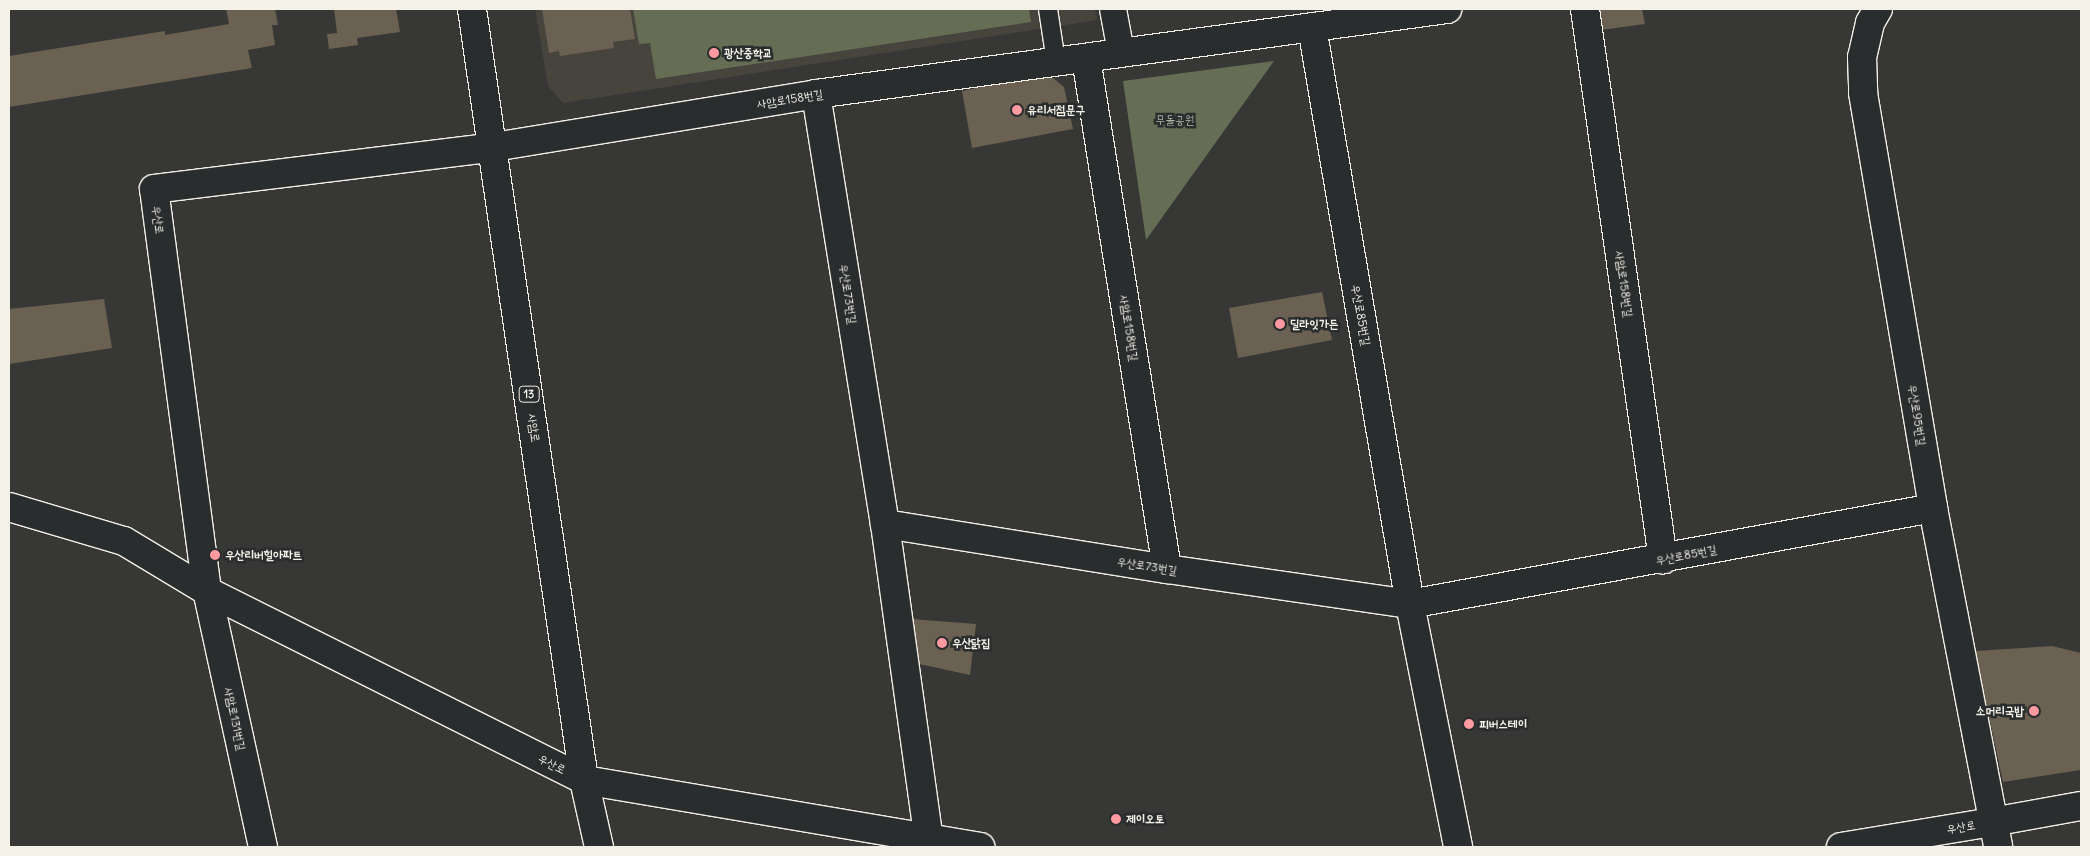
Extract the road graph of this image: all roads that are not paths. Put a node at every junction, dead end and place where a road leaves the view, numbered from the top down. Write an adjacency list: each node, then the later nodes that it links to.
1 (472, 9): 12 (street, 사암로 / 13)
2 (1048, 9): 10 (lane)
3 (1113, 9): 8 (street)
4 (1447, 9): 7 (street, 사암로158번길)
5 (1585, 9): 16 (street, 사암로158번길)
6 (1878, 9): 14 (street, 우산로95번길)
7 (1312, 27): 8 (street, 사암로158번길); 19 (street, 우산로85번길)
8 (1121, 52): 9 (street, 사암로158번길)
9 (1086, 58): 10 (street, 사암로158번길); 17 (street, 사암로158번길)
10 (1056, 62): 11 (street, 사암로158번길)
11 (816, 94): 12 (street, 사암로158번길); 15 (street, 우산로73번길)
12 (494, 147): 18 (street, 우산로); 20 (street, 사암로 / 13)
13 (9, 507): 18 (street, 우산로)
14 (1932, 508): 16 (street, 우산로85번길); 22 (street, 우산로95번길)
15 (885, 524): 17 (street, 우산로73번길); 23 (street, 우산로73번길)
16 (1663, 559): 19 (street, 우산로85번길)
17 (1167, 569): 19 (street, 우산로73번길)
18 (207, 591): 20 (street, 우산로); 24 (street, 사암로131번길)
19 (1410, 604): 27 (street, 우산로85번길)
20 (584, 780): 23 (street, 우산로); 25 (street, 사암로 / 13)
21 (2081, 806): 22 (street, 우산로)
22 (1995, 835): 28 (street, 우산로)
23 (929, 843): 26 (street, 우산로)
24 (263, 847)
25 (599, 847)
26 (980, 847)
27 (1458, 847)
28 (1840, 847)

